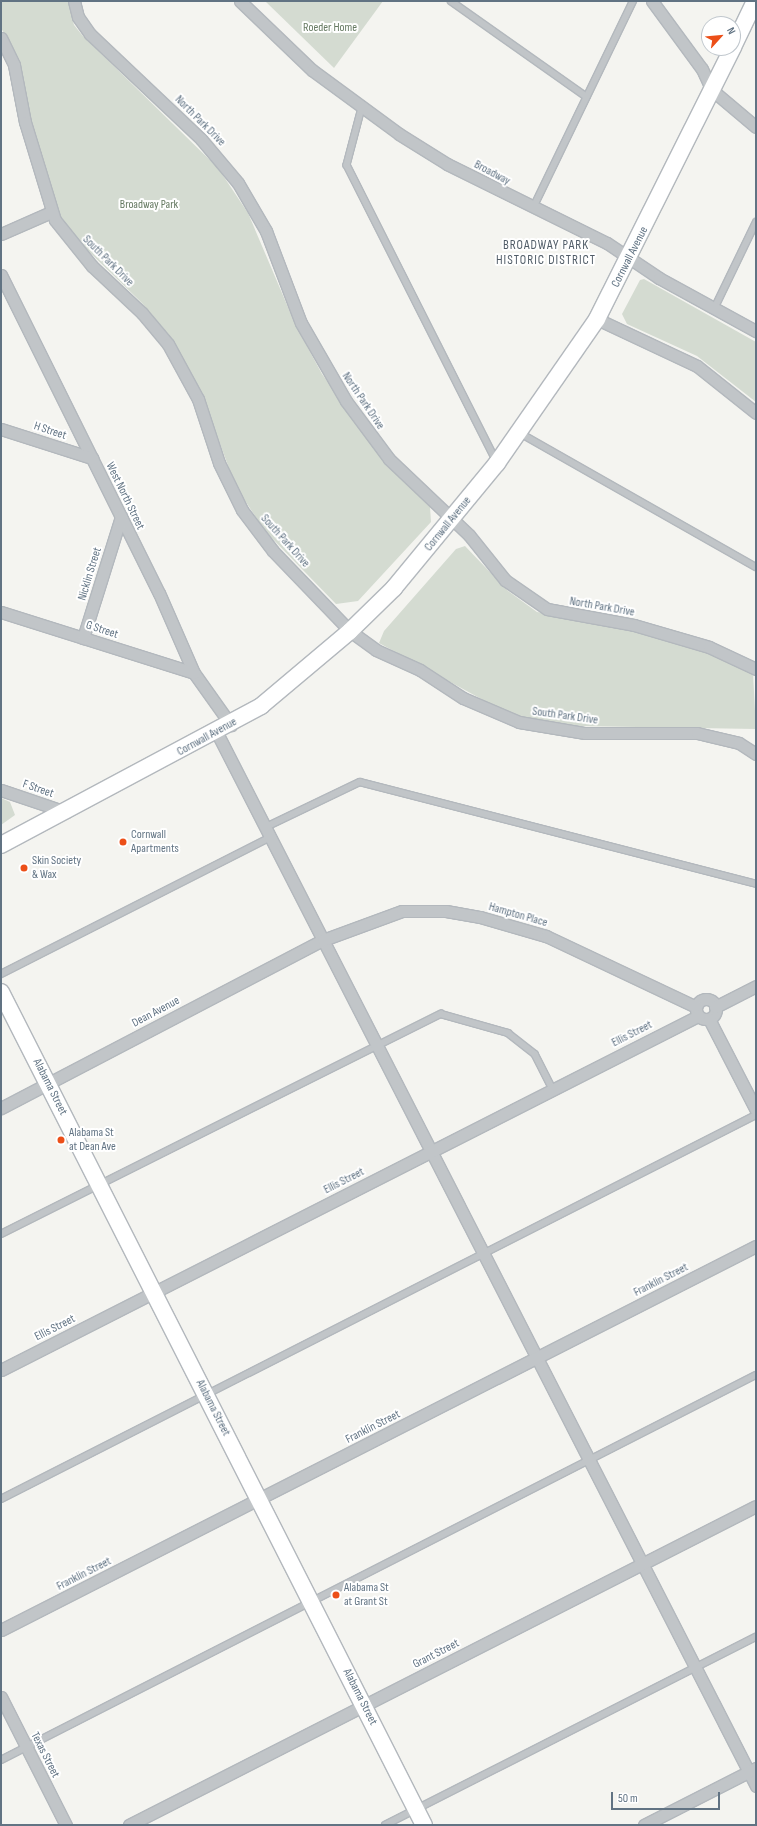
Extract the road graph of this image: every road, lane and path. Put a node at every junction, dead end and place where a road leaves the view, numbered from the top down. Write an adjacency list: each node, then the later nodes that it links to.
1 (74, 1): 30 (street, North Park Drive)
2 (240, 1): 12 (street, Broadway)
3 (452, 1): 11 (lane)
4 (633, 1): 11 (lane)
5 (652, 1): 10 (street)
6 (755, 1): 7 (main road, Cornwall Avenue)
7 (741, 31)
8 (1, 38): 15 (street, South Park Drive)
9 (729, 56): 10 (main road, Cornwall Avenue)
10 (712, 90): 13 (street); 19 (main road, Cornwall Avenue)
11 (587, 97): 14 (lane)
12 (362, 108): 14 (street, Broadway); 28 (lane)
13 (756, 127)
14 (533, 209): 19 (street, Broadway)
15 (51, 212): 18 (street); 33 (street, South Park Drive)
16 (756, 222): 17 (lane)
17 (754, 232): 21 (lane)
18 (1, 234)
19 (630, 259): 21 (street, Broadway); 22 (main road, Cornwall Avenue)
20 (1, 275): 27 (street, West North Street)
21 (715, 307): 23 (street, Broadway)
22 (597, 319): 24 (street); 26 (main road, Cornwall Avenue)
23 (756, 331)
24 (756, 413)
25 (1, 429): 27 (street, H Street)
26 (520, 433): 28 (main road, Cornwall Avenue); 31 (lane)
27 (92, 458): 29 (street, West North Street)
28 (497, 463): 30 (main road, Cornwall Avenue)
29 (121, 517): 34 (street, Nicklin Street); 36 (street, West North Street)
30 (452, 519): 33 (main road, Cornwall Avenue); 35 (street, North Park Drive)
31 (756, 567)
32 (1, 612): 34 (street, G Street)
33 (350, 631): 37 (main road, Cornwall Avenue); 38 (street, South Park Drive)
34 (83, 638): 36 (street, G Street)
35 (756, 669)
36 (194, 673): 37 (street, West North Street)
37 (224, 729): 40 (main road, Cornwall Avenue); 41 (street, West North Street)
38 (756, 754)
39 (1, 790): 40 (street, F Street)
40 (66, 812): 42 (main road, Cornwall Avenue)
41 (268, 832): 43 (lane); 44 (street, West North Street); 45 (lane)
42 (1, 845)
43 (756, 884)
44 (323, 940): 49 (street, Hampton Place); 51 (street, West North Street); 52 (street, Dean Avenue)
45 (1, 974)
46 (756, 986): 48 (street)
47 (1, 992): 52 (main road, Alabama Street)
48 (715, 1007): 49 (street, Ellis Street); 50 (street)
49 (697, 1011): 50 (street, Hampton Place); 53 (street, Ellis Street)
50 (710, 1019): 55 (street)
51 (378, 1046): 53 (lane); 57 (street, West North Street); 58 (lane)
52 (48, 1083): 54 (street, Dean Avenue); 58 (main road, Alabama Street)
53 (553, 1089): 57 (street, Ellis Street)
54 (1, 1108)
55 (756, 1110)
56 (756, 1115): 61 (lane)
57 (431, 1151): 61 (street, West North Street); 62 (street, Ellis Street)
58 (99, 1185): 59 (lane); 62 (main road, Alabama Street)
59 (1, 1234)
60 (756, 1246): 63 (street, Franklin Street)
61 (484, 1254): 63 (street, West North Street); 66 (lane)
62 (154, 1292): 64 (street, Ellis Street); 66 (main road, Alabama Street)
63 (537, 1358): 67 (street, West North Street); 69 (street, Franklin Street)
64 (1, 1370)
65 (756, 1375): 67 (lane)
66 (206, 1395): 68 (lane); 69 (main road, Alabama Street)
67 (589, 1460): 71 (street, West North Street); 72 (lane)
68 (1, 1499)
69 (259, 1499): 72 (main road, Alabama Street); 73 (street, Franklin Street)
70 (756, 1506): 71 (street, Grant Street)
71 (642, 1564): 75 (street, West North Street); 77 (street, Grant Street)
72 (311, 1602): 77 (main road, Alabama Street); 78 (lane)
73 (1, 1630)
74 (756, 1637): 75 (lane)
75 (696, 1668): 80 (street, West North Street); 82 (lane)
76 (1, 1697): 78 (street, Texas Street)
77 (364, 1705): 82 (main road, Alabama Street); 84 (street, Grant Street)
78 (27, 1747): 79 (lane); 83 (street, Texas Street)
79 (1, 1760)
80 (752, 1769): 81 (street, West North Street); 87 (street)
81 (756, 1786)
82 (416, 1809): 85 (lane); 86 (main road, Alabama Street)
83 (66, 1825)
84 (129, 1825)
85 (385, 1825)
86 (424, 1825)
87 (644, 1825)

